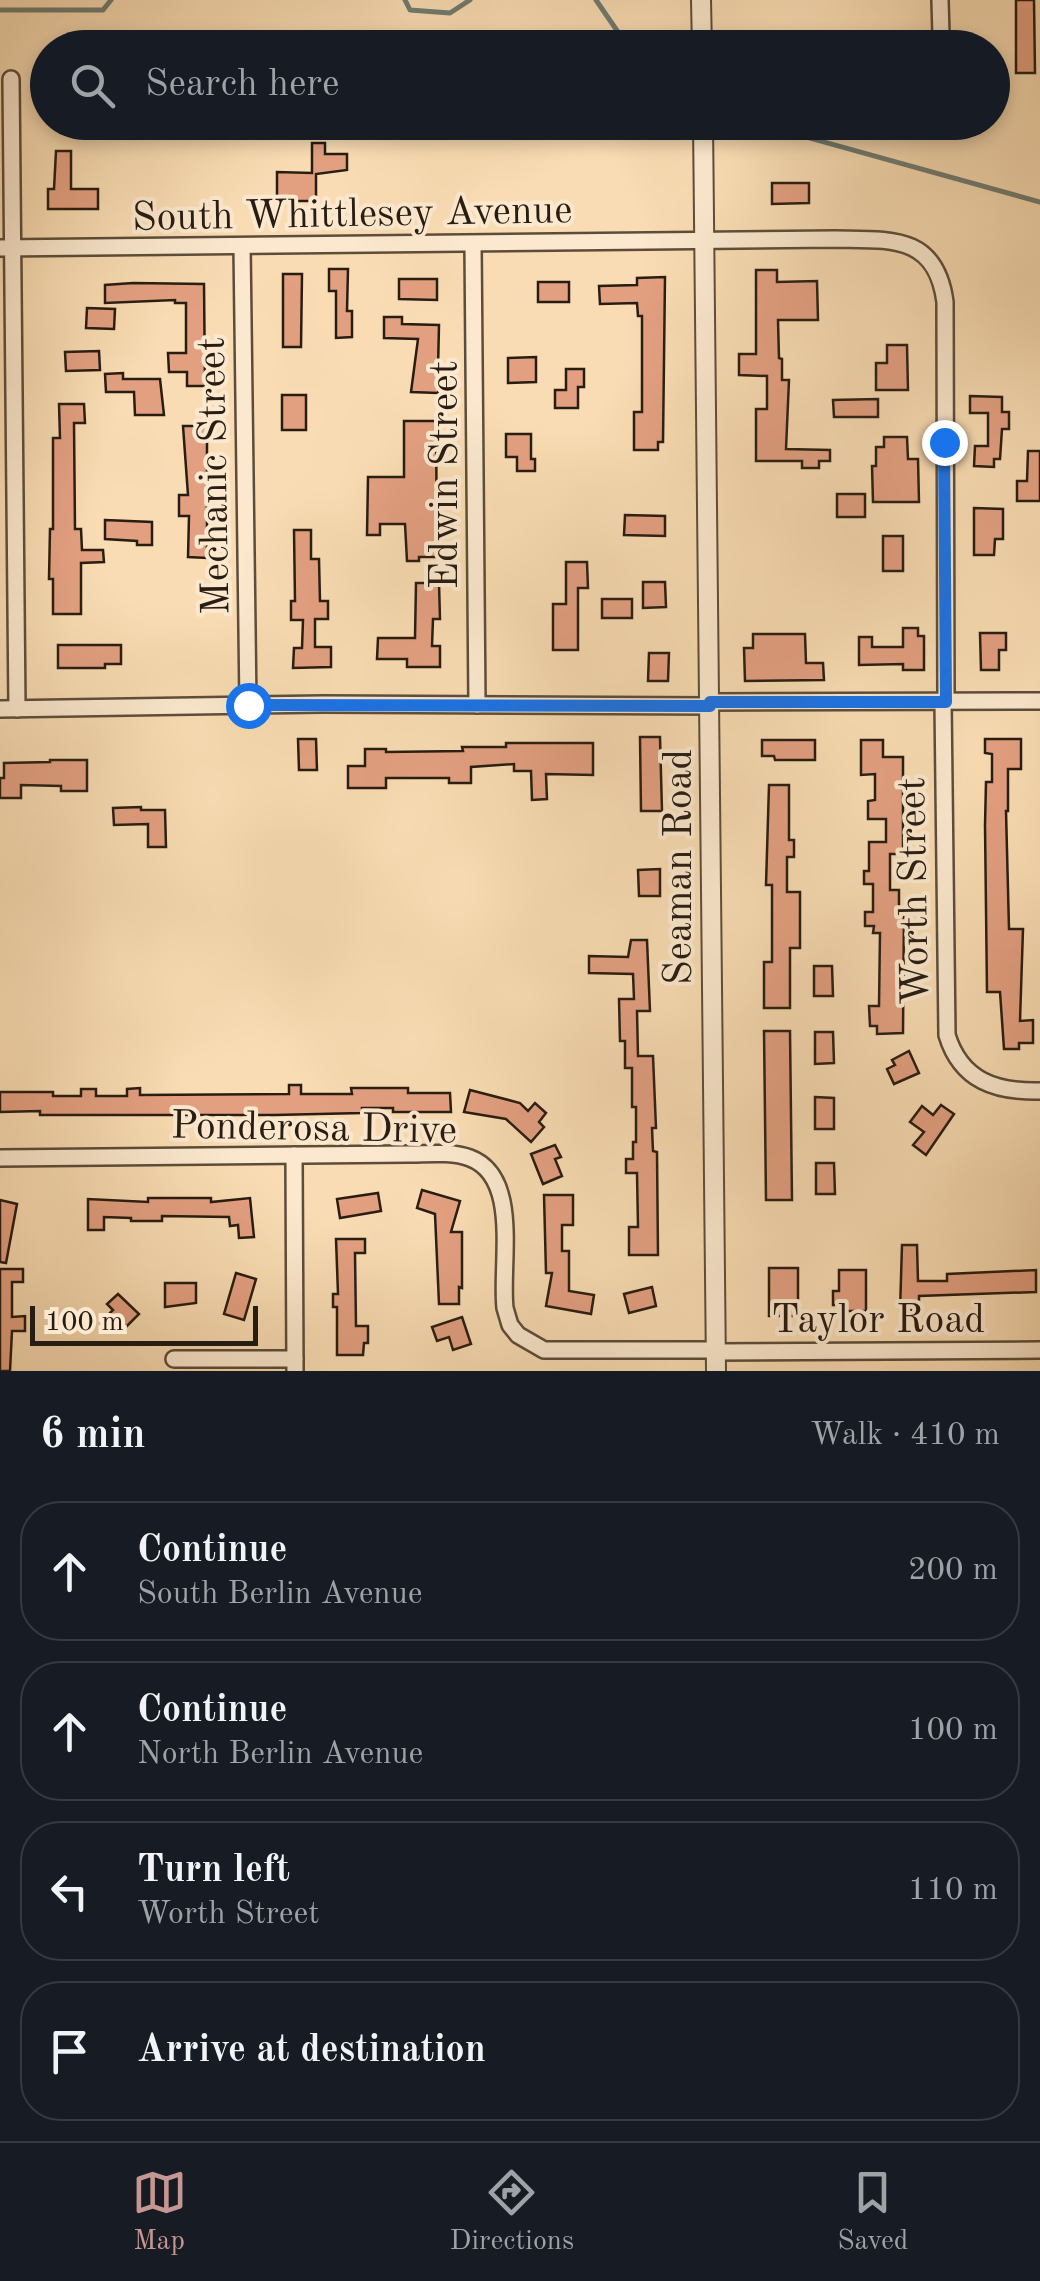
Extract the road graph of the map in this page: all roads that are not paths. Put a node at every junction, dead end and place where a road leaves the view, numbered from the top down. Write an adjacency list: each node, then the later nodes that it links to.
1 (702, 0): 3 (street)
2 (940, 0): 4 (street)
3 (702, 30)
4 (940, 30)
5 (11, 79): 10 (street)
6 (703, 140): 7 (street, Seaman Road)
7 (704, 242): 8 (street, South Whittlesey Avenue); 11 (street, South Whittlesey Avenue); 14 (street, Seaman Road)
8 (474, 244): 9 (street, South Whittlesey Avenue); 16 (street, Edwin Street)
9 (242, 246): 10 (street, South Whittlesey Avenue); 15 (street, Mechanic Street)
10 (6, 248): 17 (street)
11 (928, 258): 13 (street, Worth Street)
12 (1040, 701): 13 (street)
13 (944, 702): 14 (street); 18 (street, Worth Street)
14 (710, 704): 16 (street); 22 (street, Seaman Road)
15 (248, 705): 16 (street); 17 (street)
16 (477, 706)
17 (8, 709)
18 (1040, 1091)
19 (294, 1155): 20 (street, Ponderosa Drive); 22 (street, Ponderosa Drive); 24 (street)
20 (0, 1158)
21 (1040, 1350): 22 (street, Taylor Road)
22 (716, 1358)
23 (174, 1359): 24 (street)
24 (295, 1365)

